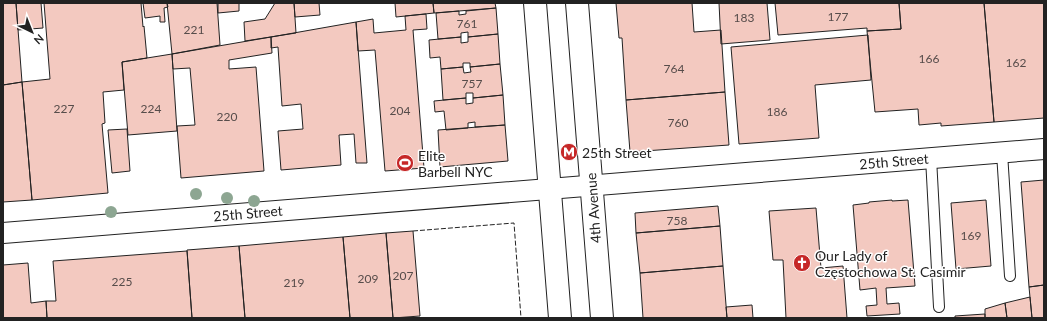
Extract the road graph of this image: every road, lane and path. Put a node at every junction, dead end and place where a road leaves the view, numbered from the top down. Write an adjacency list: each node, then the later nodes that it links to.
1 (535, 3): 7 (main road)
2 (577, 3): 6 (main road, 4th Avenue)
3 (1044, 149): 4 (street, 25th Street)
4 (1002, 153): 5 (street, 25th Street); 9 (lane)
5 (931, 158): 6 (street, 25th Street); 10 (lane)
6 (591, 185): 7 (street, 25th Street); 12 (main road, 4th Avenue)
7 (550, 188): 8 (street, 25th Street); 11 (main road)
8 (3, 233)
9 (1010, 276)
10 (939, 307)
11 (560, 318)
12 (602, 318)

